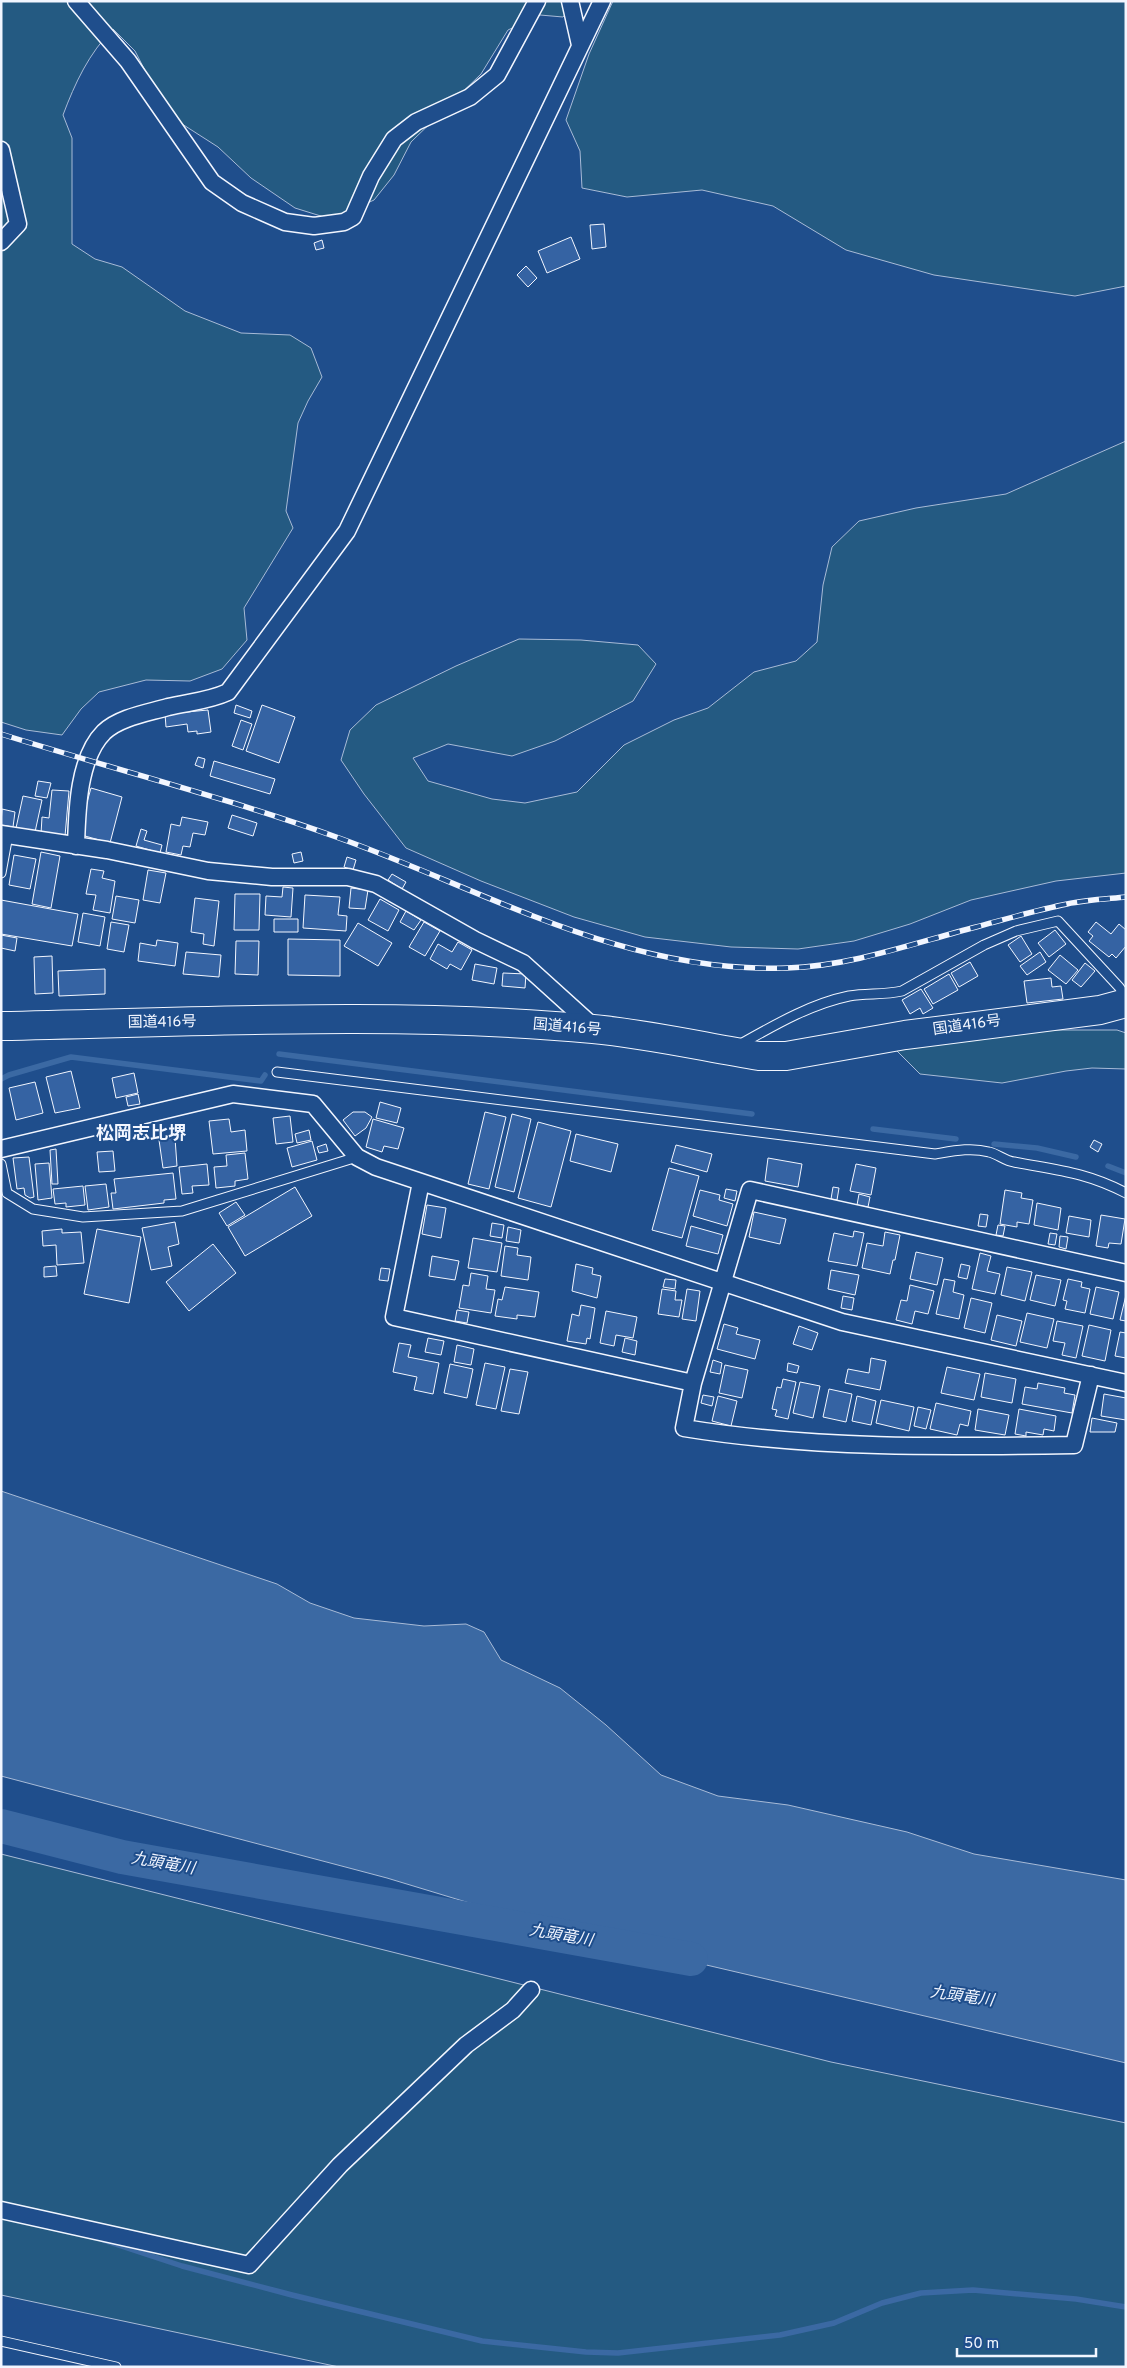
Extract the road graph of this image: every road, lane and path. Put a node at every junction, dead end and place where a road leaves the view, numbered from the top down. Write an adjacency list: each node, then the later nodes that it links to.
1 (76, 1): 2 (street)
2 (537, 1)
3 (570, 1): 5 (street)
4 (602, 1): 5 (street)
5 (580, 45): 9 (street)
6 (1, 150): 7 (street)
7 (1, 242)
8 (4, 834): 9 (street); 10 (lane)
9 (76, 846): 14 (street)
10 (1, 874)
11 (1126, 997): 15 (lane)
12 (1126, 1003): 15 (highway, 国道416号)
13 (1, 1026): 14 (highway, 国道416号)
14 (596, 1029): 15 (highway, 国道416号)
15 (728, 1051)
16 (277, 1072): 21 (lane)
17 (1, 1150): 18 (street)
18 (357, 1157): 19 (lane); 20 (street)
19 (1, 1164)
20 (421, 1182): 23 (street); 26 (street)
21 (1126, 1193)
22 (1126, 1273): 23 (street)
23 (723, 1282): 24 (street); 26 (street)
24 (1091, 1375): 25 (street); 26 (street)
25 (1126, 1382)
26 (693, 1383)
27 (531, 1990): 28 (street)
28 (1, 2210)
29 (1, 2341): 30 (lane)
30 (116, 2367)

